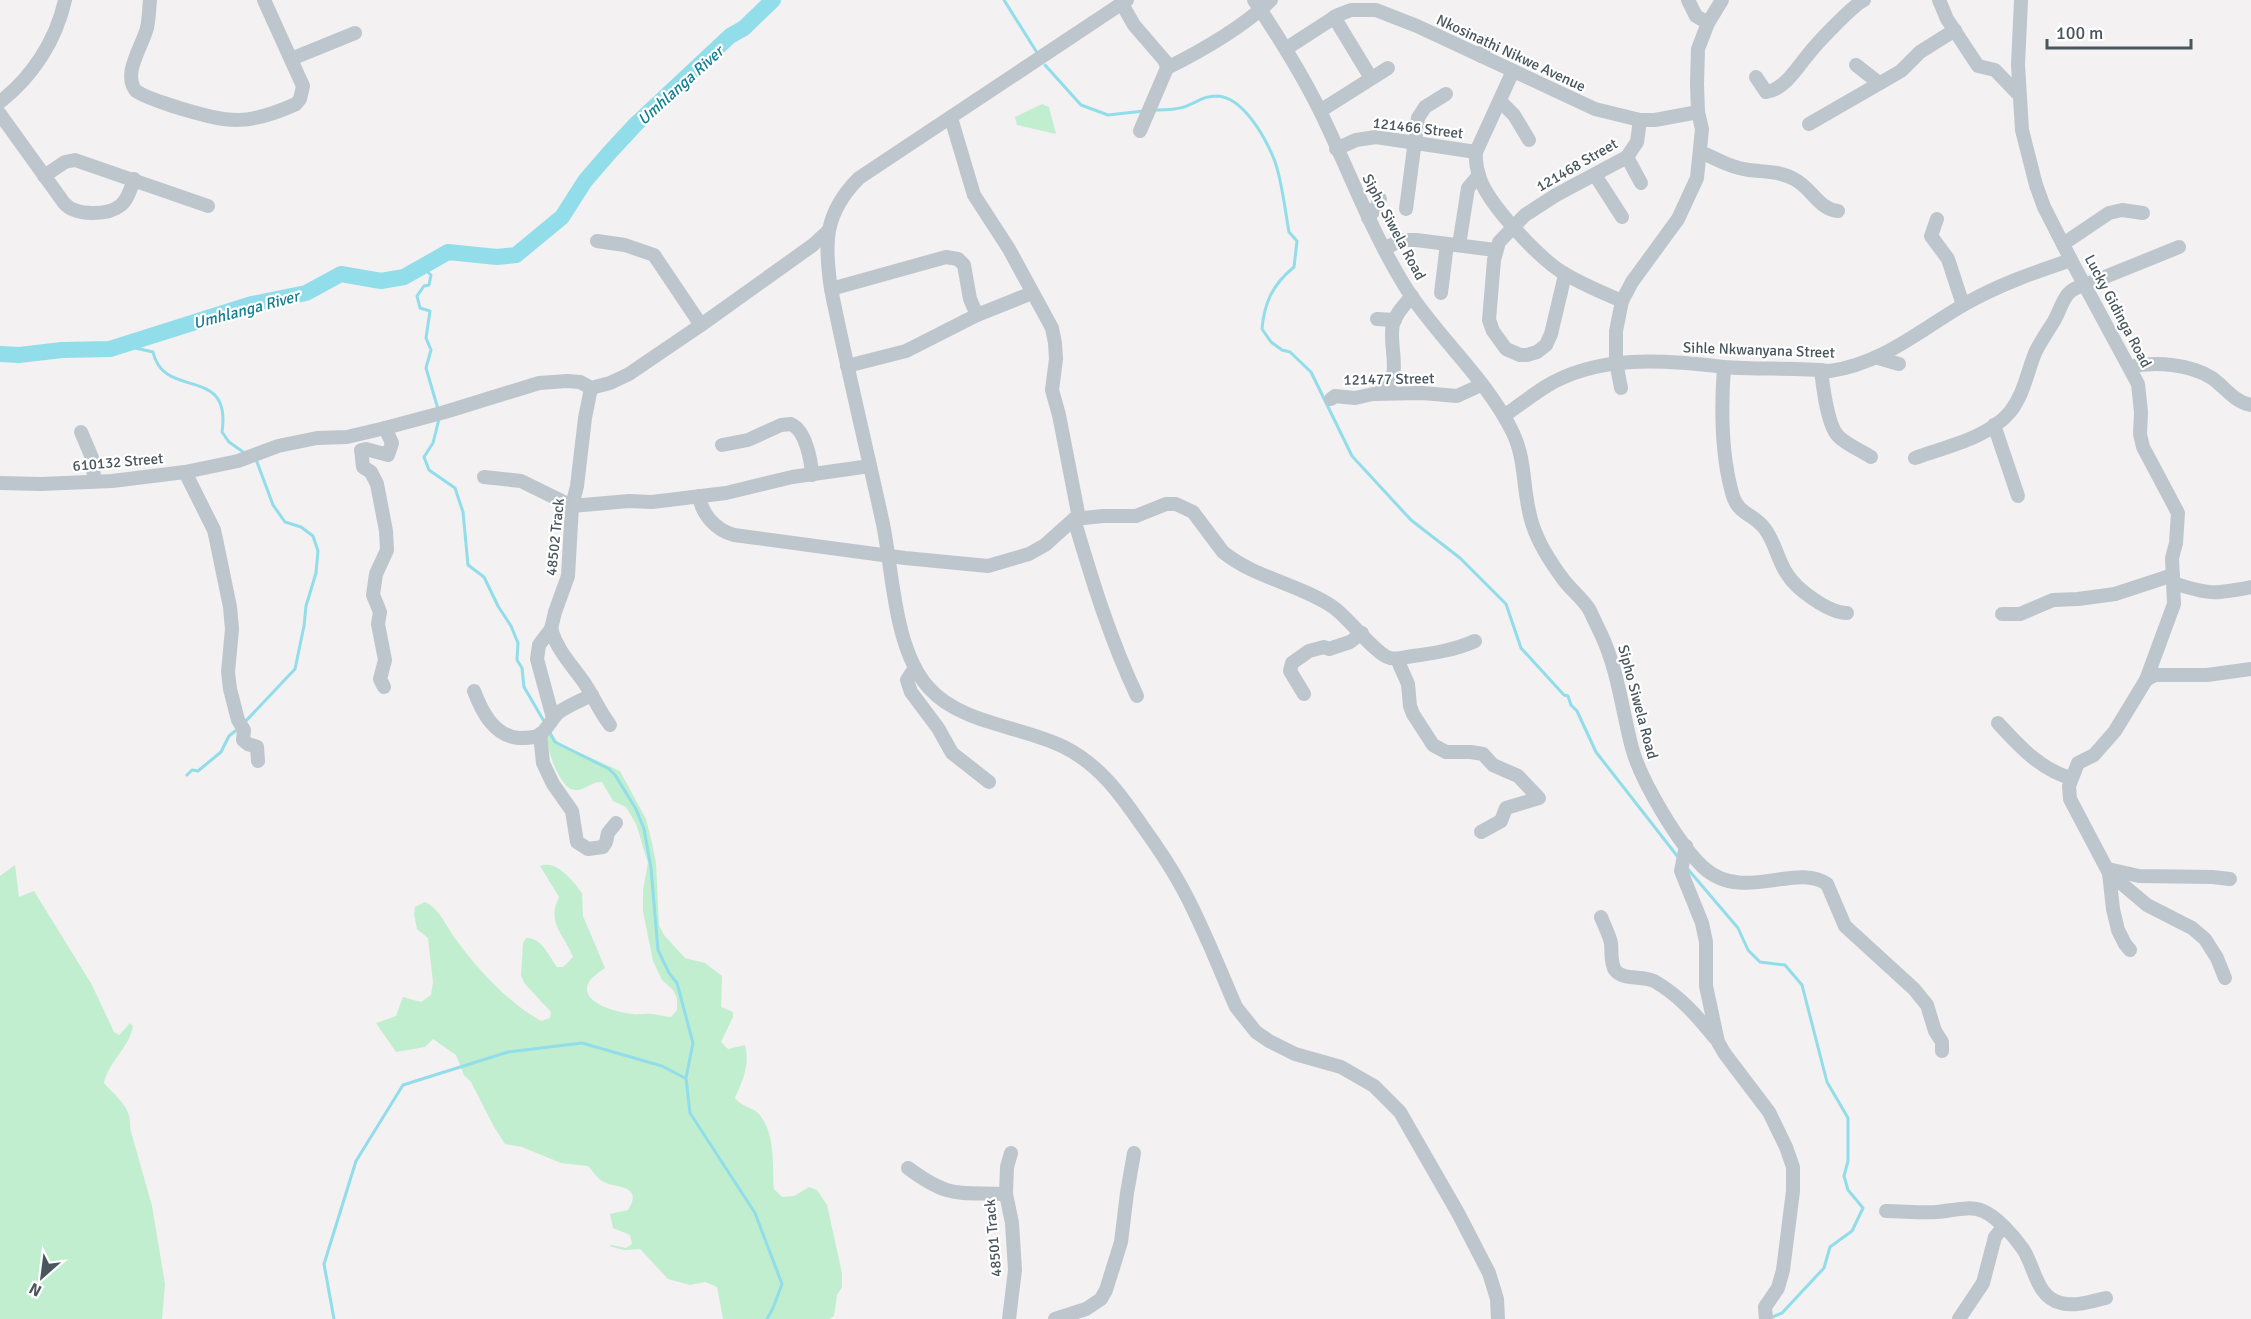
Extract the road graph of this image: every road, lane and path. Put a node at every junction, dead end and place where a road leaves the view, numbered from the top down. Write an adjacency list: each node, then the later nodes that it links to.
1 (64, 0): 29 (street)
2 (150, 0): 18 (street)
3 (264, 0): 18 (street)
4 (1688, 0): 12 (street)
5 (1722, 0): 12 (street)
6 (1864, 0): 23 (street)
7 (1939, 0): 13 (street)
8 (2021, 0): 27 (street, Lucky Gidinga Road)
9 (1125, 2): 20 (street); 33 (street)
10 (1262, 3): 16 (street, Sipho Siwela Road); 20 (street)
11 (1334, 17): 16 (street, Nkosinathi Nikwe Avenue); 17 (street, Nkosinathi Nikwe Avenue); 24 (street)
12 (1708, 23): 31 (street)
13 (1955, 30): 25 (street); 27 (street)
14 (355, 33): 18 (street)
15 (1487, 42): 17 (street)
16 (1287, 48): 30 (street, Sipho Siwela Road)
17 (1481, 56): 22 (street, Nkosinathi Nikwe Avenue)
18 (291, 59)
19 (1856, 65): 25 (street)
20 (1167, 68): 36 (street)
21 (1388, 68): 24 (street)
22 (1513, 71): 28 (street, 121466 Street); 34 (street, Nkosinathi Nikwe Avenue)
23 (1756, 77)
24 (1371, 78): 30 (street)
25 (1879, 83): 35 (street)
26 (1446, 94): 38 (street)
27 (2019, 95): 59 (street, Lucky Gidinga Road)
28 (1500, 101): 37 (street); 40 (street, 121466 Street)
29 (0, 102)
30 (1320, 111): 39 (street, Sipho Siwela Road)
31 (1698, 112): 34 (street, Nkosinathi Nikwe Avenue); 41 (street)
32 (0, 114): 45 (street)
33 (951, 118): 57 (street); 68 (street)
34 (1640, 120): 42 (street, 121468 Street)
35 (1809, 124)
36 (1140, 131)
37 (1529, 140)
38 (1415, 142): 39 (street, 121466 Street); 40 (street, 121466 Street); 50 (street)
39 (1336, 149): 54 (street, Sipho Siwela Road)
40 (1476, 152): 43 (street, 121466 Street)
41 (1701, 152): 51 (street); 71 (street)
42 (1627, 157): 44 (street, 121468 Street); 47 (street)
43 (1479, 175): 56 (street, 121466 Street); 60 (street)
44 (1594, 175): 53 (street); 56 (street, 121468 Street)
45 (45, 176): 46 (street); 46 (street)
46 (134, 180): 49 (street)
47 (1641, 183)
48 (1380, 199): 54 (street)
49 (208, 206)
50 (1406, 209)
51 (1838, 211)
52 (2144, 213): 59 (street)
53 (1622, 217)
54 (1368, 218): 62 (street, Sipho Siwela Road)
55 (1937, 219): 72 (street)
56 (1514, 226): 63 (street, 121468 Street); 65 (street, 121466 Street)
57 (828, 231): 67 (street); 76 (street)
58 (597, 240): 76 (street)
59 (2063, 244): 64 (street, Lucky Gidinga Road)
60 (1453, 245): 62 (street); 63 (street); 69 (street)
61 (2179, 247): 66 (street)
62 (1384, 249): 70 (street, Sipho Siwela Road)
63 (1495, 250): 65 (street)
64 (2071, 260): 66 (street, Lucky Gidinga Road); 72 (street, Sihle Nkwanyana Street)
65 (1565, 275): 71 (street, 121466 Street)
66 (2085, 285): 82 (street, Lucky Gidinga Road); 91 (street)
67 (831, 289): 73 (street); 80 (street)
68 (1032, 293): 73 (street); 106 (street)
69 (1441, 293)
70 (1412, 296): 75 (street); 84 (street, Sipho Siwela Road)
71 (1622, 301): 78 (street)
72 (1963, 305): 77 (street, Sihle Nkwanyana Street)
73 (977, 315): 80 (street)
74 (1377, 319): 75 (street)
75 (1395, 320): 87 (street)
76 (701, 325): 85 (street)
77 (1878, 358): 79 (street); 83 (street, Sihle Nkwanyana Street)
78 (1616, 362): 81 (street, Sihle Nkwanyana Street); 86 (street); 90 (street, Sihle Nkwanyana Street)
79 (1899, 364)
80 (847, 366): 97 (street)
81 (1724, 366): 83 (street, Sihle Nkwanyana Street); 110 (street)
82 (2129, 367): 89 (street); 108 (street, Lucky Gidinga Road)
83 (1821, 370): 95 (street)
84 (1481, 385): 87 (street, 121477 Street); 90 (street, Sipho Siwela Road)
85 (593, 387): 92 (street, 610132 Street); 105 (street, 48502 Track)
86 (1621, 388)
87 (1373, 394): 88 (street, 121477 Street)
88 (1332, 399)
89 (2251, 405)
90 (1504, 416): 133 (street, Sipho Siwela Road)
91 (1994, 425): 96 (street); 104 (street)
92 (385, 428): 98 (street, 610132 Street); 119 (street)
93 (81, 432): 101 (street)
94 (722, 445): 99 (street)
95 (1871, 457)
96 (1915, 458)
97 (870, 466): 99 (street); 107 (street)
98 (185, 472): 101 (street, 610132 Street); 128 (street)
99 (812, 475): 103 (street)
100 (484, 477): 105 (street)
101 (94, 482): 102 (street, 610132 Street)
102 (0, 483)
103 (699, 496): 105 (street); 107 (street)
104 (2018, 496)
105 (572, 506): 112 (street, 48502 Track)
106 (1076, 519): 107 (street); 113 (street); 123 (street)
107 (888, 556): 116 (street)
108 (2174, 579): 109 (street); 111 (street); 118 (street, Lucky Gidinga Road)
109 (2251, 587)
110 (1847, 613)
111 (2002, 614)
112 (551, 629): 122 (street); 124 (street, 48502 Track)
113 (1362, 633): 115 (street); 121 (street)
114 (1474, 641): 115 (street)
115 (1397, 659): 132 (street)
116 (915, 668): 130 (street); 151 (street)
117 (2251, 669): 118 (street)
118 (2145, 680): 129 (street, Lucky Gidinga Road)
119 (384, 687)
120 (474, 691): 127 (street)
121 (1304, 694)
122 (592, 695): 124 (street); 126 (street)
123 (1137, 696)
124 (553, 718): 127 (street)
125 (1998, 723): 129 (street)
126 (610, 725)
127 (542, 732): 131 (street)
128 (258, 761)
129 (2071, 778): 134 (street)
130 (989, 782)
131 (616, 823)
132 (1481, 832)
133 (1686, 850): 139 (street); 140 (street, Sipho Siwela Road)
134 (2108, 871): 135 (street); 137 (street); 138 (street)
135 (2230, 879)
136 (1600, 917): 139 (street)
137 (2130, 950)
138 (2225, 978)
139 (1718, 1042): 148 (street)
140 (1942, 1051)
141 (1134, 1153): 150 (street)
142 (1011, 1154): 144 (street, 48501 Track)
143 (908, 1168): 144 (street)
144 (1006, 1194): 149 (street, 48501 Track)
145 (1886, 1211): 146 (street)
146 (2003, 1227): 147 (street); 152 (street)
147 (2106, 1298)
148 (1766, 1313)
149 (1009, 1319)
150 (1055, 1319)
151 (1498, 1319)
152 (1959, 1319)

